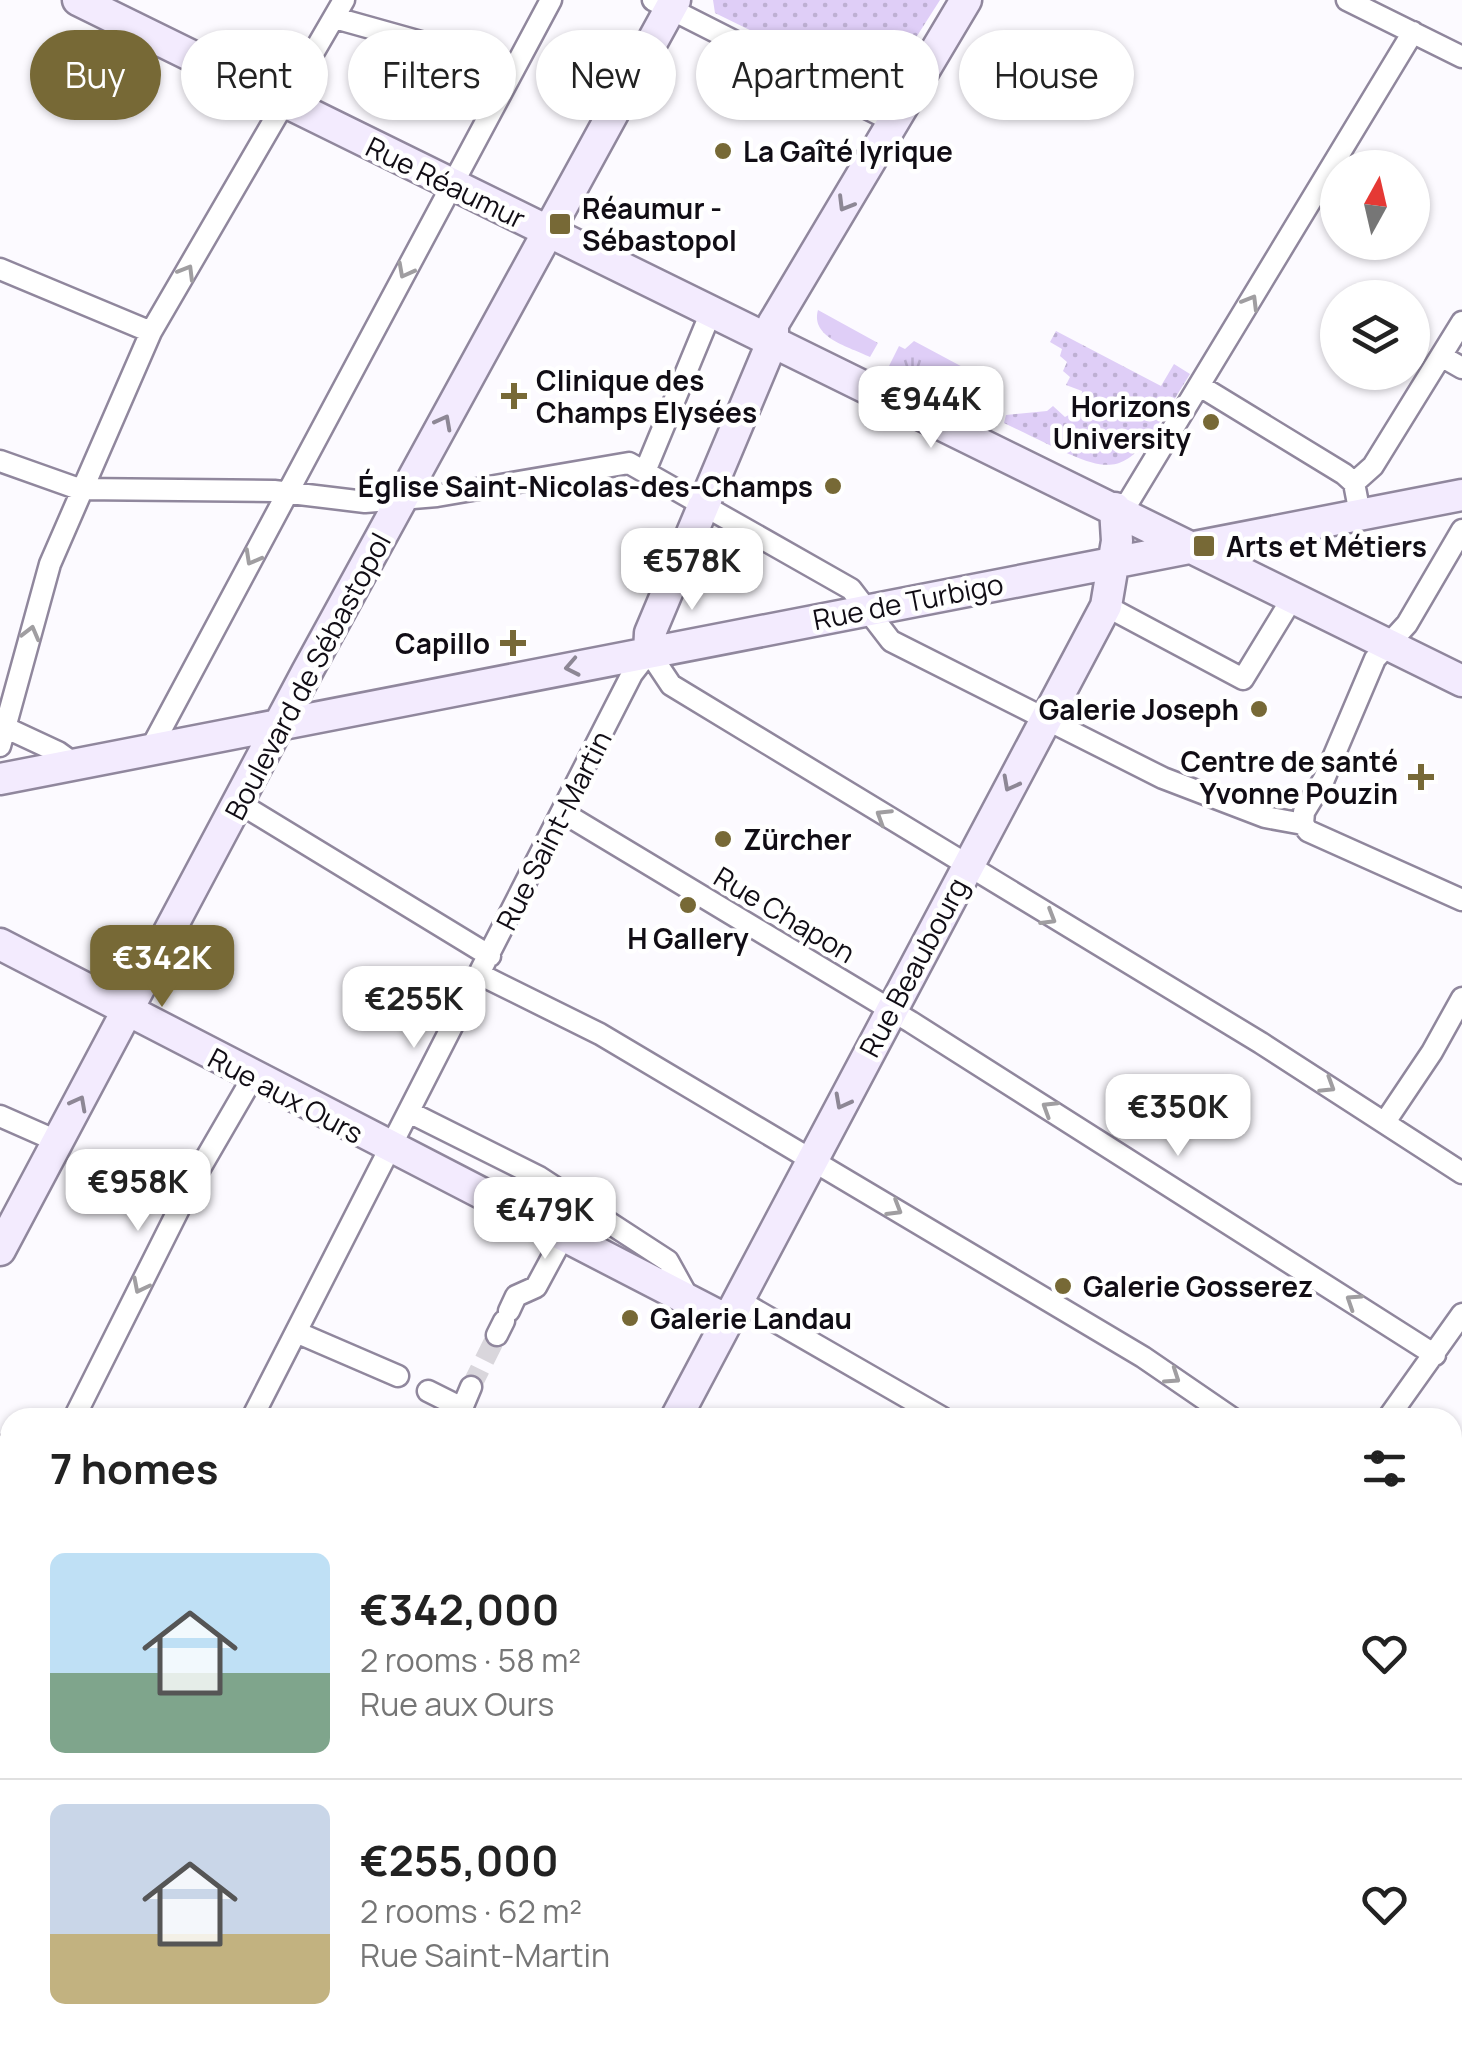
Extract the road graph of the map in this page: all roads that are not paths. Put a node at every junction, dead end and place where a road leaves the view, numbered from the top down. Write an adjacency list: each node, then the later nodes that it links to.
1 (78, 0): 9 (main road, Rue Réaumur)
2 (551, 0): 11 (street)
3 (966, 0): 15 (main road, Rue Saint-Martin)
4 (1347, 0): 8 (street)
5 (666, 3): 15 (street); 17 (main road, Boulevard de Sébastopol)
6 (339, 9): 7 (street)
7 (401, 30)
8 (1413, 32): 10 (street); 25 (street, one-way to 8)
9 (181, 52)
10 (1462, 57)
11 (516, 64)
12 (277, 120): 21 (street, one-way to 12)
13 (319, 120): 16 (main road, Rue Réaumur)
14 (486, 120): 16 (street)
15 (894, 122): 22 (main road, Rue Saint-Martin, one-way to 22)
16 (451, 185): 17 (main road, Rue Réaumur); 30 (street, one-way to 30)
17 (550, 234): 19 (main road, Rue Réaumur); 32 (main road, Boulevard de Sébastopol, one-way to 17)
18 (0, 269): 21 (street)
19 (712, 312): 22 (main road, Rue Réaumur); 27 (street)
20 (1462, 322): 23 (street)
21 (151, 332): 29 (street)
22 (773, 340): 33 (main road, Rue Saint-Martin); 34 (main road, Rue Réaumur)
23 (1441, 356): 24 (street); 28 (street)
24 (1462, 368)
25 (1200, 386): 28 (street); 34 (street)
26 (0, 461): 29 (street)
27 (646, 469): 32 (street); 33 (street)
28 (1354, 483): 35 (street)
29 (79, 489): 30 (street); 47 (street, one-way to 29)
30 (288, 494): 32 (street); 48 (street, one-way to 48)
31 (1462, 495): 35 (main road, Rue de Turbigo)
32 (402, 499): 46 (main road, Boulevard de Sébastopol)
33 (705, 506): 41 (street); 43 (main road, Rue Saint-Martin)
34 (1115, 508): 37 (main road, Rue Réaumur); 38 (main road, Rue Beaubourg)
35 (1360, 514): 37 (main road, Rue de Turbigo)
36 (1462, 530): 42 (street)
37 (1194, 547): 38 (main road, Rue de Turbigo); 39 (main road, Rue Réaumur)
38 (1114, 560): 40 (main road, Rue Beaubourg); 41 (main road, Rue de Turbigo)
39 (1293, 596): 40 (street); 42 (main road, Rue Réaumur)
40 (1106, 606): 45 (main road, Rue Beaubourg)
41 (866, 610): 43 (main road, Rue de Turbigo); 45 (street)
42 (1388, 644): 44 (main road, Rue Réaumur); 53 (street)
43 (648, 652): 46 (main road, Rue de Turbigo, one-way to 46); 52 (street, Rue Saint-Martin); 54 (street, one-way to 43)
44 (1462, 680)
45 (1044, 720): 53 (street); 54 (main road, Rue Beaubourg, one-way to 54)
46 (281, 724): 48 (main road, Rue de Turbigo); 51 (main road, Boulevard de Sébastopol)
47 (2, 733): 49 (street)
48 (150, 750): 49 (main road, Rue de Turbigo)
49 (76, 766): 50 (main road, Rue de Turbigo)
50 (0, 779)
51 (239, 803): 57 (street); 60 (main road, Boulevard de Sébastopol)
52 (562, 812): 57 (street, Rue Saint-Martin); 59 (street, Rue Chapon)
53 (1303, 824): 55 (street)
54 (966, 867): 59 (main road, Rue Beaubourg); 64 (street, one-way to 64)
55 (1462, 900)
56 (0, 944): 60 (main road, Rue aux Ours)
57 (486, 966): 62 (street, Rue Saint-Martin); 67 (street)
58 (1462, 998): 64 (street)
59 (891, 1010): 67 (main road, Rue Beaubourg, one-way to 67); 76 (street, Rue Chapon, one-way to 59)
60 (127, 1011): 61 (main road, Rue aux Ours); 65 (main road, Boulevard de Sébastopol, one-way to 60)
61 (253, 1078): 66 (main road, Rue aux Ours); 80 (street, one-way to 80)
62 (411, 1113): 66 (street, Rue Saint-Martin); 71 (street)
63 (0, 1116): 65 (street)
64 (1385, 1122): 68 (street)
65 (59, 1142): 70 (main road, Boulevard de Sébastopol)
66 (392, 1150): 69 (main road, Rue aux Ours); 75 (street, Rue Saint-Martin)
67 (811, 1160): 72 (main road, Rue Beaubourg); 86 (street, one-way to 86)
68 (1462, 1173)
69 (563, 1237): 71 (main road, Rue aux Ours); 74 (street)
70 (0, 1250)
71 (690, 1301): 72 (main road, Rue aux Ours)
72 (732, 1310): 84 (main road, Rue Beaubourg); 85 (street)
73 (1462, 1314): 76 (street)
74 (503, 1322)
75 (296, 1332): 77 (street); 81 (street, Rue Saint-Martin)
76 (1434, 1354): 87 (street)
77 (398, 1376)
78 (472, 1386): 83 (street)
79 (428, 1391): 82 (street)
80 (79, 1408)
81 (257, 1408)
82 (453, 1408)
83 (462, 1408)
84 (681, 1408)
85 (923, 1408)
86 (1217, 1408)
87 (1395, 1408)

